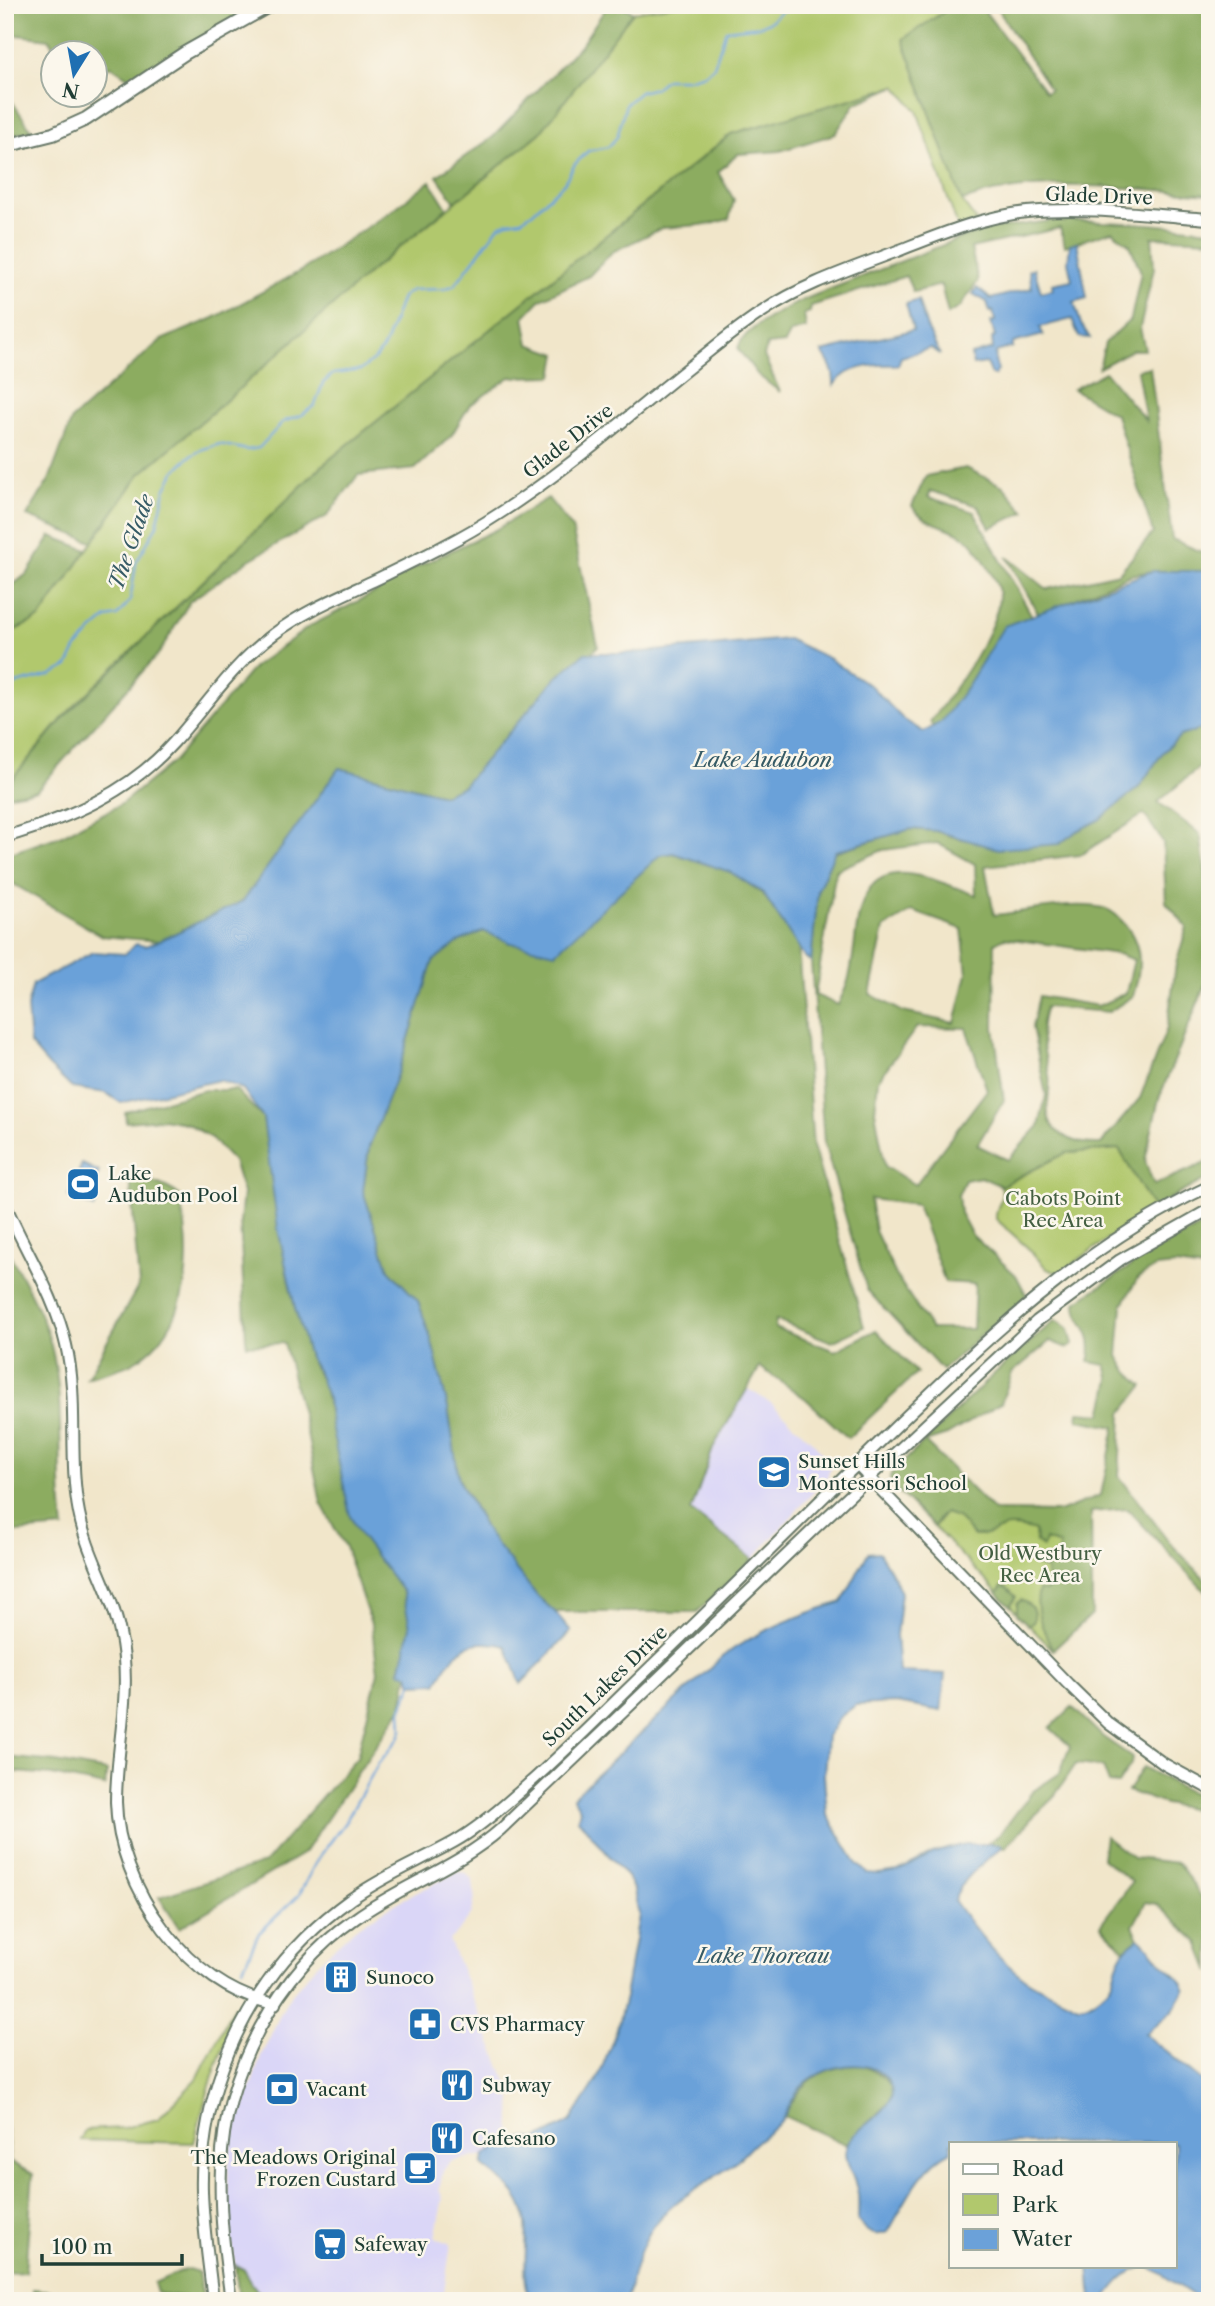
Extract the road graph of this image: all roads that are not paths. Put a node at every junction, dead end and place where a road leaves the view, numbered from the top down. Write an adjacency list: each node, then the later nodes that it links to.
1 (270, 5): 2 (main road)
2 (5, 146)
3 (1210, 219): 4 (main road, Glade Drive)
4 (5, 837)
5 (1210, 1186): 8 (main road, South Lakes Drive)
6 (5, 1204): 11 (main road)
7 (1210, 1209): 9 (main road, South Lakes Drive)
8 (857, 1465): 9 (main road); 11 (main road, South Lakes Drive)
9 (870, 1479): 10 (main road); 12 (main road, South Lakes Drive)
10 (1210, 1789)
11 (256, 2000): 12 (main road); 13 (main road); 14 (main road, South Lakes Drive)
12 (275, 2004): 13 (main road, South Lakes Drive)
13 (267, 2017): 15 (main road, South Lakes Drive)
14 (212, 2301)
15 (230, 2301)

